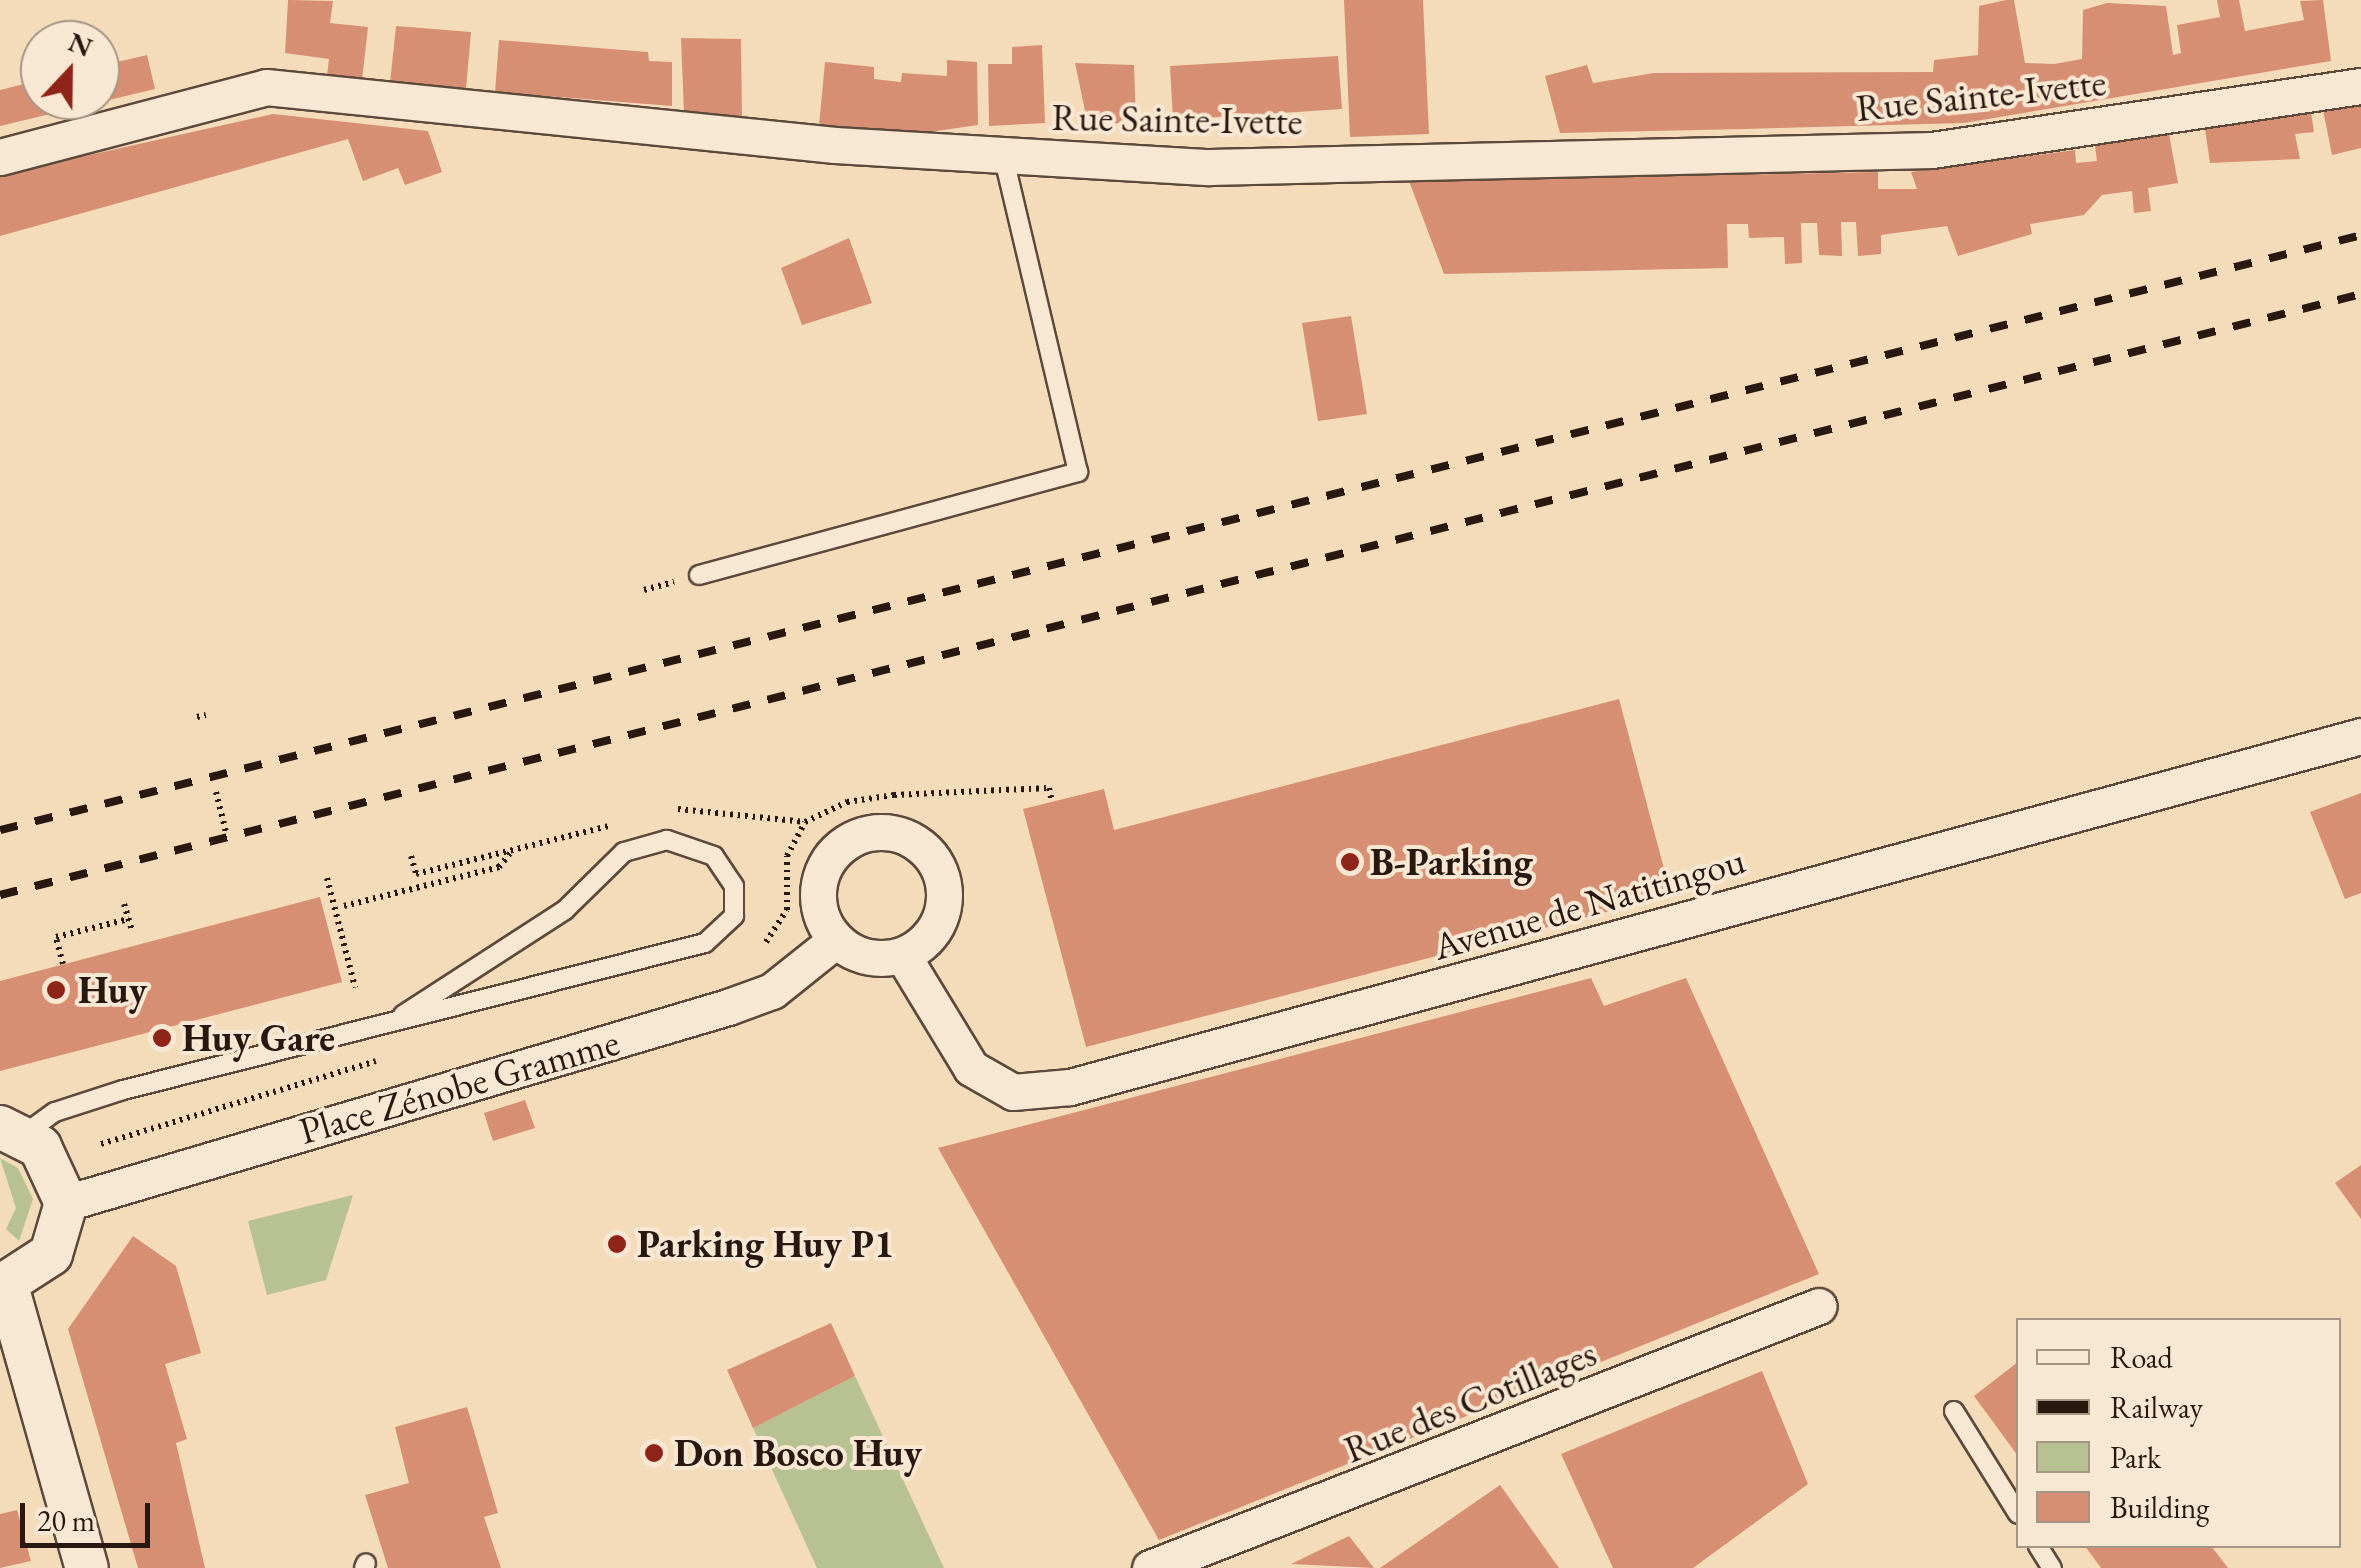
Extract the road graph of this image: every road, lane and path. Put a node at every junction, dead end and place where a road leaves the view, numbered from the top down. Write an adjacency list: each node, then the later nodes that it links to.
1 (2361, 86): 3 (street, Rue Sainte-Ivette)
2 (0, 157): 3 (street, Rue Sainte-Ivette)
3 (1004, 158): 4 (lane)
4 (699, 575)
5 (206, 715): 6 (path)
6 (197, 717)
7 (2361, 736): 19 (street, Avenue de Natitingou)
8 (216, 792): 9 (path)
9 (226, 832)
10 (512, 850): 15 (path)
11 (411, 856): 12 (path)
12 (416, 874)
13 (327, 878): 21 (path)
14 (124, 904): 16 (path)
15 (344, 906)
16 (129, 918): 17 (path); 20 (path)
17 (132, 930)
18 (836, 940): 19 (street); 19 (street); 26 (street, Place Zénobe Gramme)
19 (903, 956)
20 (63, 964)
21 (355, 988)
22 (403, 1015): 22 (lane); 24 (lane)
23 (96, 1127): 25 (path)
24 (12, 1131): 26 (street)
25 (104, 1154)
26 (66, 1203): 27 (street)
27 (4, 1286): 31 (street)
28 (1820, 1306): 32 (street, Rue des Cotillages)
29 (1954, 1412): 30 (lane)
30 (2016, 1511)
31 (87, 1568)
32 (1150, 1568)

